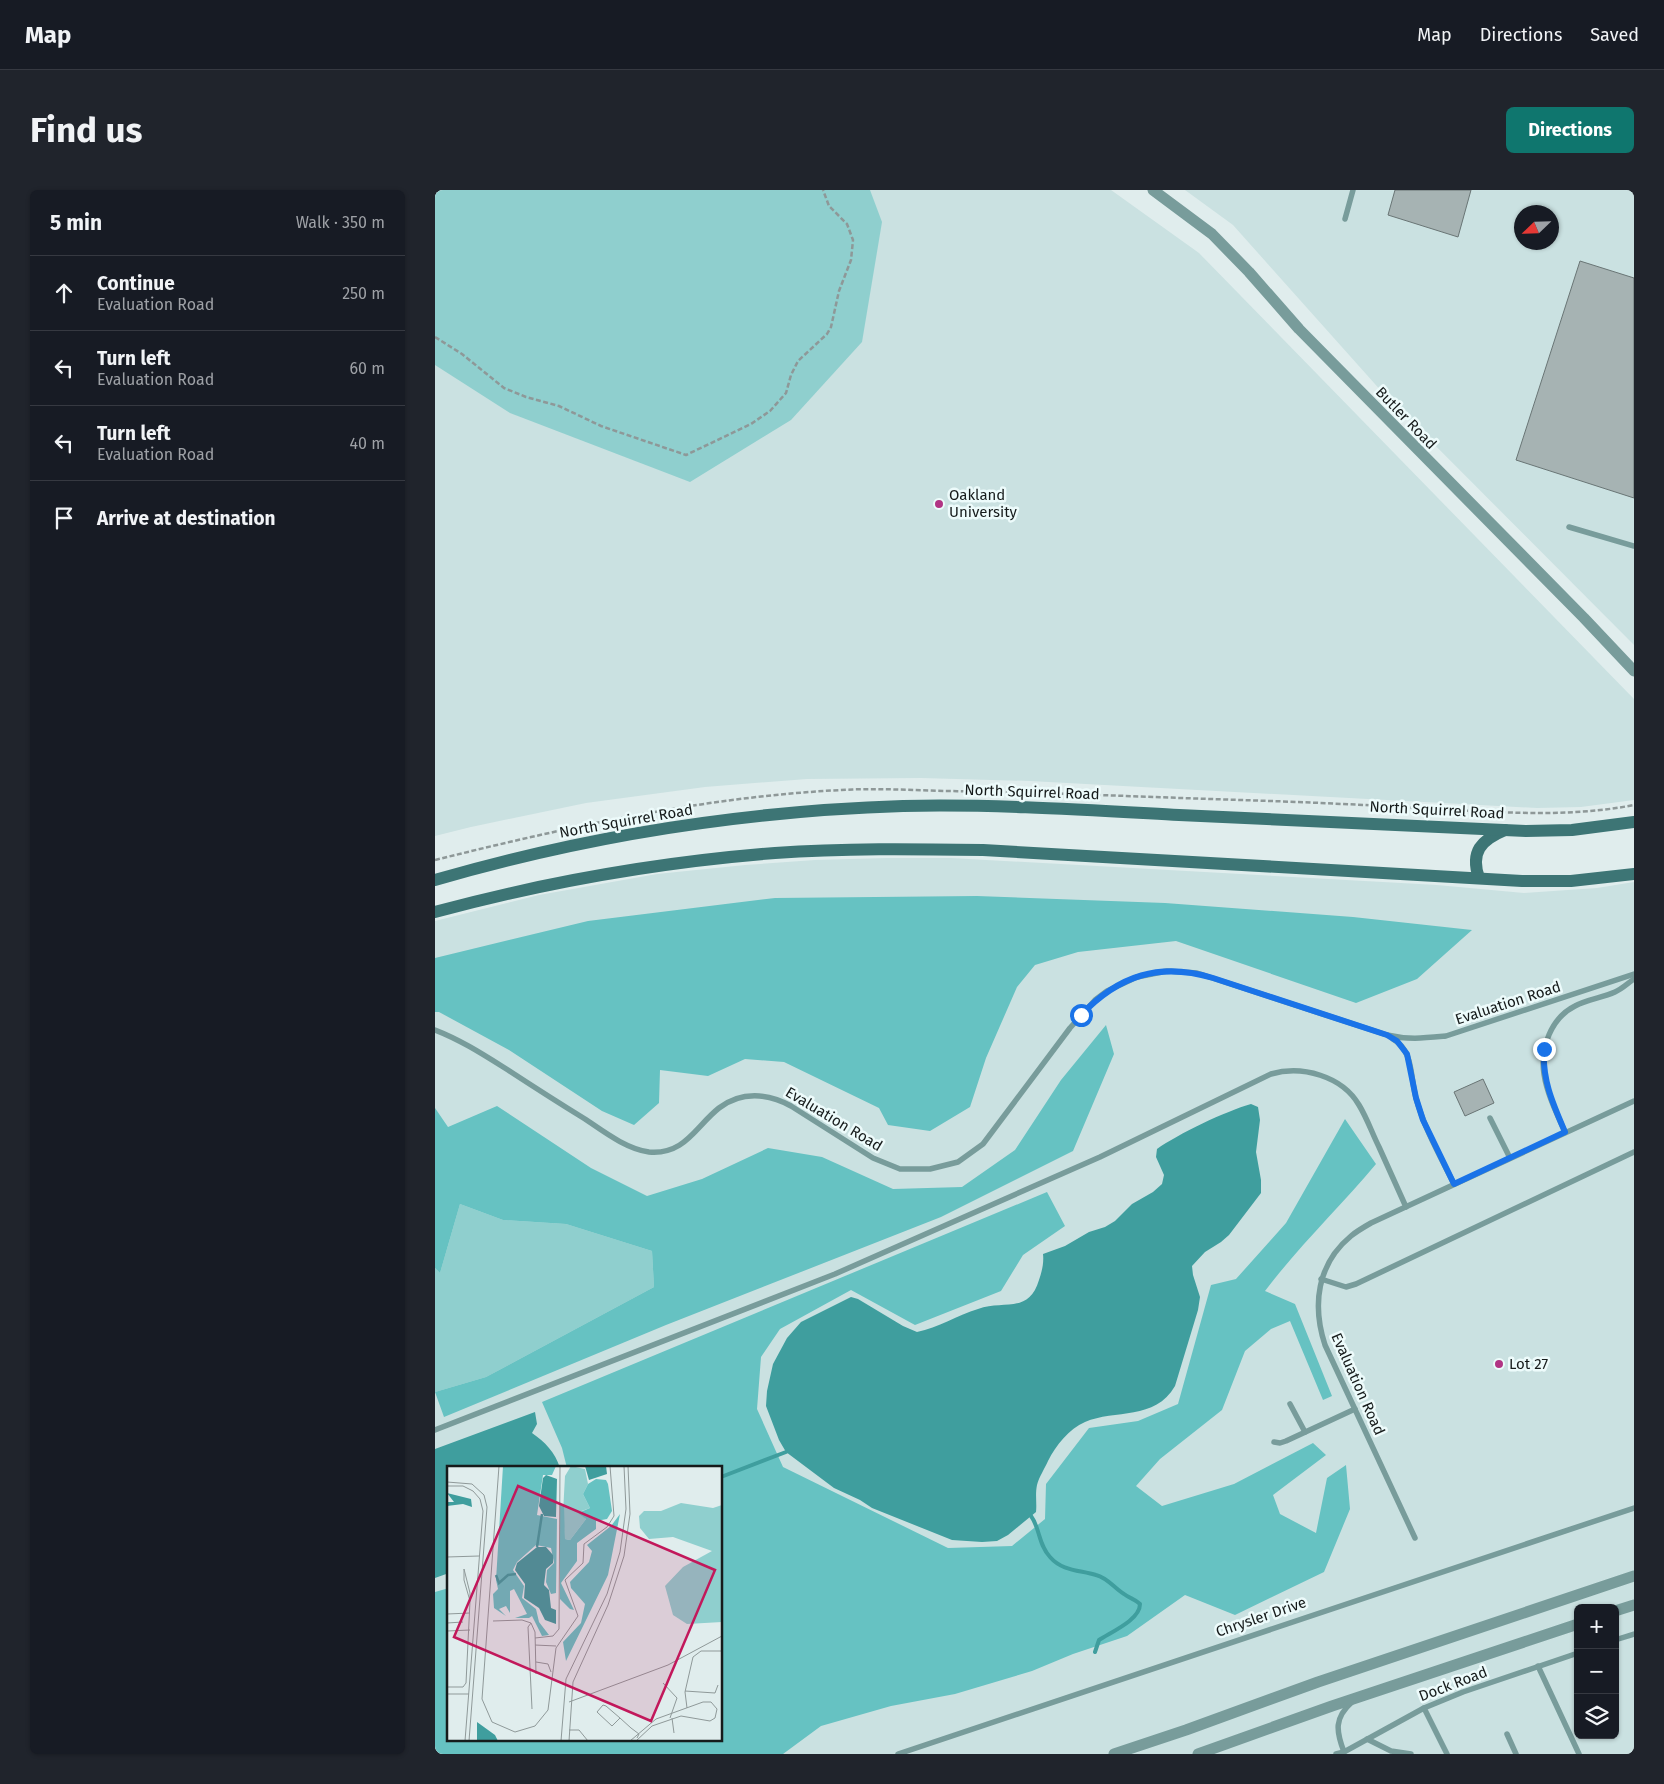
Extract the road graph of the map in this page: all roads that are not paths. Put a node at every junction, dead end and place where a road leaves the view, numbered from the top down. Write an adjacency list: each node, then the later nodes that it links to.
1 (1153, 190): 6 (street, Butler Road)
2 (1353, 190): 3 (lane)
3 (1345, 219)
4 (1569, 527): 5 (lane)
5 (1634, 546)
6 (1634, 671)
7 (1634, 822): 8 (main road, North Squirrel Road)
8 (1505, 830): 10 (main road); 11 (main road, North Squirrel Road)
9 (1634, 874): 10 (main road)
10 (1479, 878): 12 (main road)
11 (435, 880)
12 (435, 912)
13 (1634, 974): 16 (lane, Evaluation Road)
14 (1634, 979): 19 (lane, Evaluation Road)
15 (435, 1030): 16 (lane, Evaluation Road)
16 (1387, 1035): 22 (lane, Evaluation Road)
17 (1634, 1101): 19 (lane)
18 (1490, 1118): 21 (lane)
19 (1565, 1132): 21 (lane, Evaluation Road)
20 (1634, 1152): 24 (lane)
21 (1510, 1158): 22 (lane, Evaluation Road)
22 (1454, 1184): 23 (lane, Evaluation Road)
23 (1406, 1207): 24 (lane, Evaluation Road); 27 (lane)
24 (1321, 1279): 26 (lane, Evaluation Road)
25 (1290, 1404): 28 (lane)
26 (1355, 1409): 28 (lane); 31 (lane, Evaluation Road)
27 (435, 1430)
28 (1305, 1432): 29 (lane)
29 (1274, 1442)
30 (1634, 1508): 45 (lane, Chrysler Drive)
31 (1415, 1538)
32 (1634, 1576): 46 (street)
33 (1634, 1605): 34 (street)
34 (1619, 1610)
35 (1574, 1625): 40 (street)
36 (1634, 1634): 37 (lane)
37 (1619, 1639)
38 (1574, 1654): 39 (lane, Dock Road)
39 (1539, 1666): 41 (lane, Dock Road); 52 (lane)
40 (1356, 1698): 44 (lane); 47 (street)
41 (1424, 1708): 43 (lane, Dock Road); 50 (lane)
42 (1507, 1734): 51 (lane)
43 (1367, 1739): 44 (lane, Dock Road); 49 (lane)
44 (1343, 1753): 48 (lane, Dock Road)
45 (898, 1754)
46 (1114, 1754)
47 (1198, 1754)
48 (1336, 1754)
49 (1411, 1754)
50 (1447, 1754)
51 (1516, 1754)
52 (1579, 1754)

